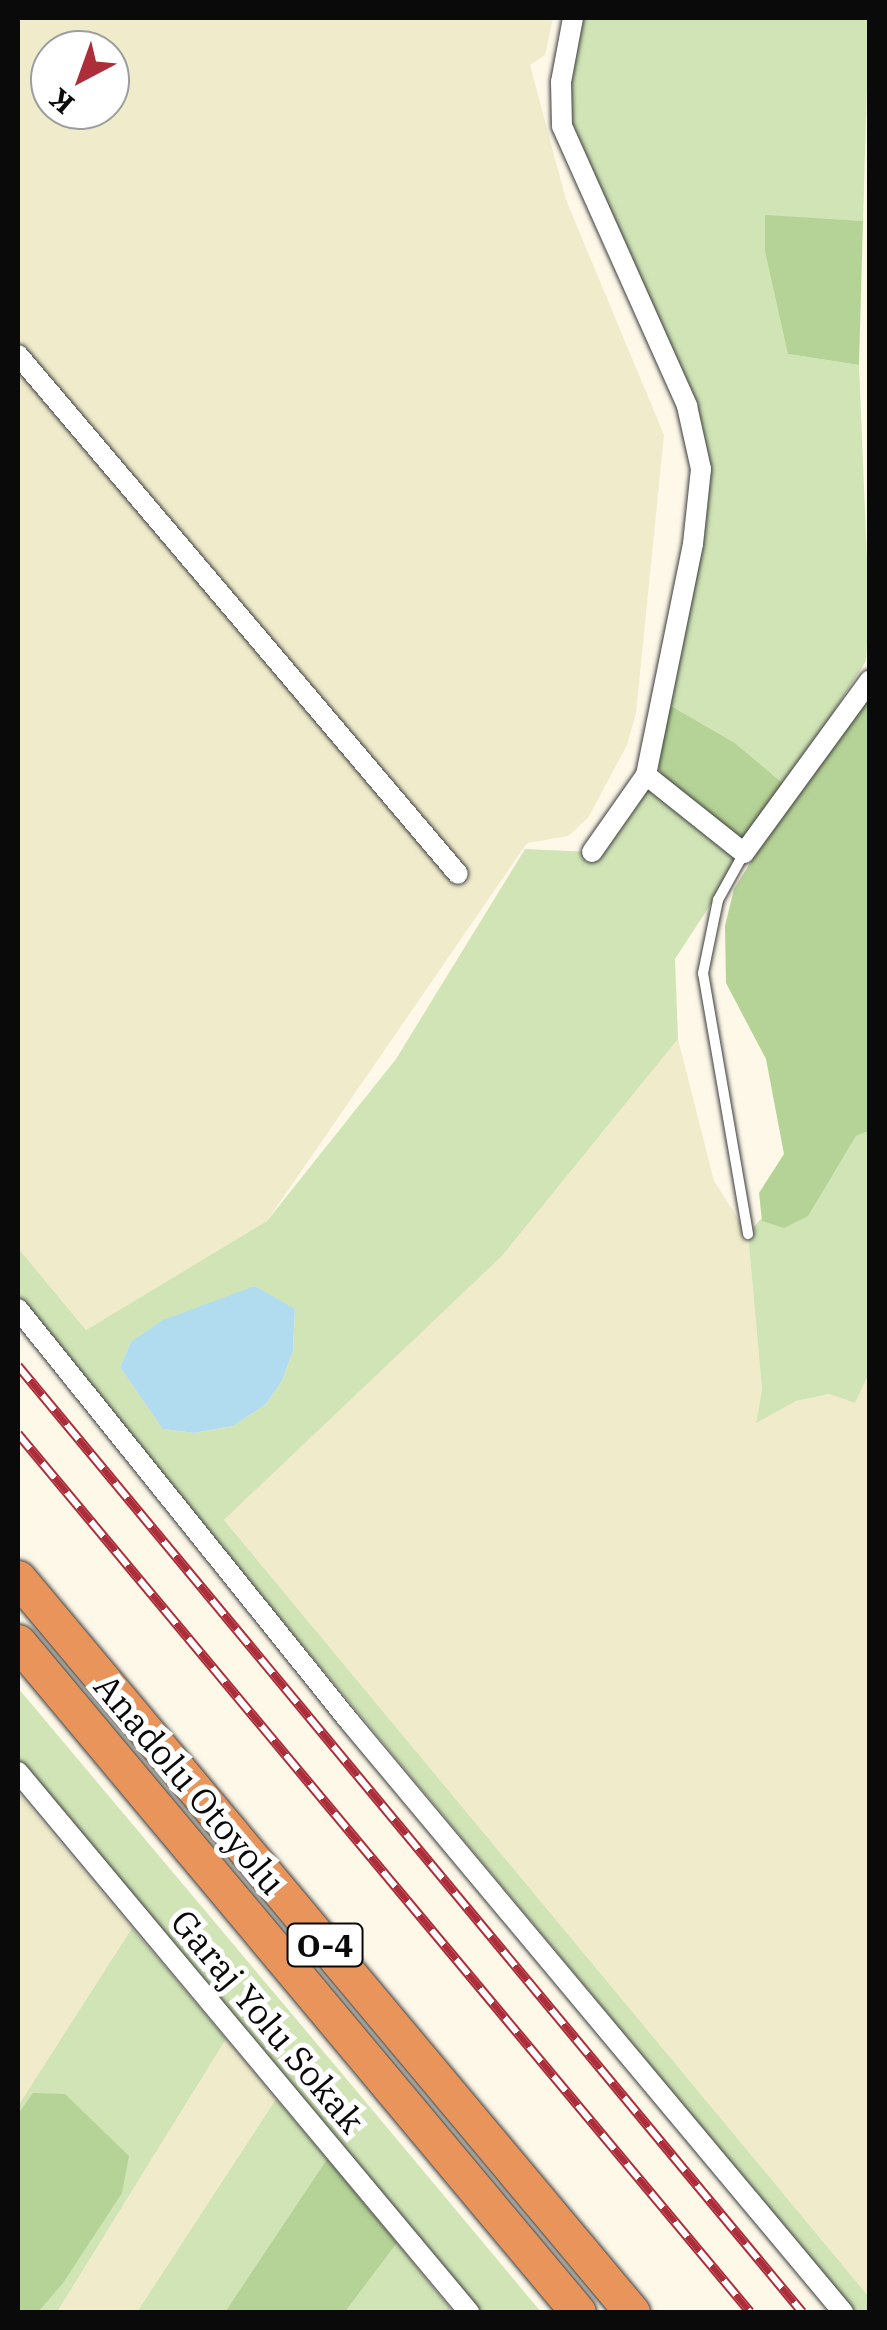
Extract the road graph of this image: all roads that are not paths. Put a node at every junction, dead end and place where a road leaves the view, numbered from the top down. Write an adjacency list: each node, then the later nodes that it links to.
1 (574, 18): 4 (street)
2 (18, 354): 7 (street)
3 (870, 680): 6 (street)
4 (646, 775): 5 (street); 6 (street)
5 (592, 852)
6 (744, 853): 8 (lane)
7 (458, 874)
8 (748, 1234)
9 (18, 1309): 16 (street)
10 (18, 1578): 15 (highway, Anadolu Otoyolu / O-4)
11 (18, 1642): 14 (highway, Anadolu Otoyolu / O-4)
12 (18, 1772): 13 (street, Garaj Yolu Sokak)
13 (469, 2312)
14 (578, 2312)
15 (632, 2312)
16 (843, 2312)

